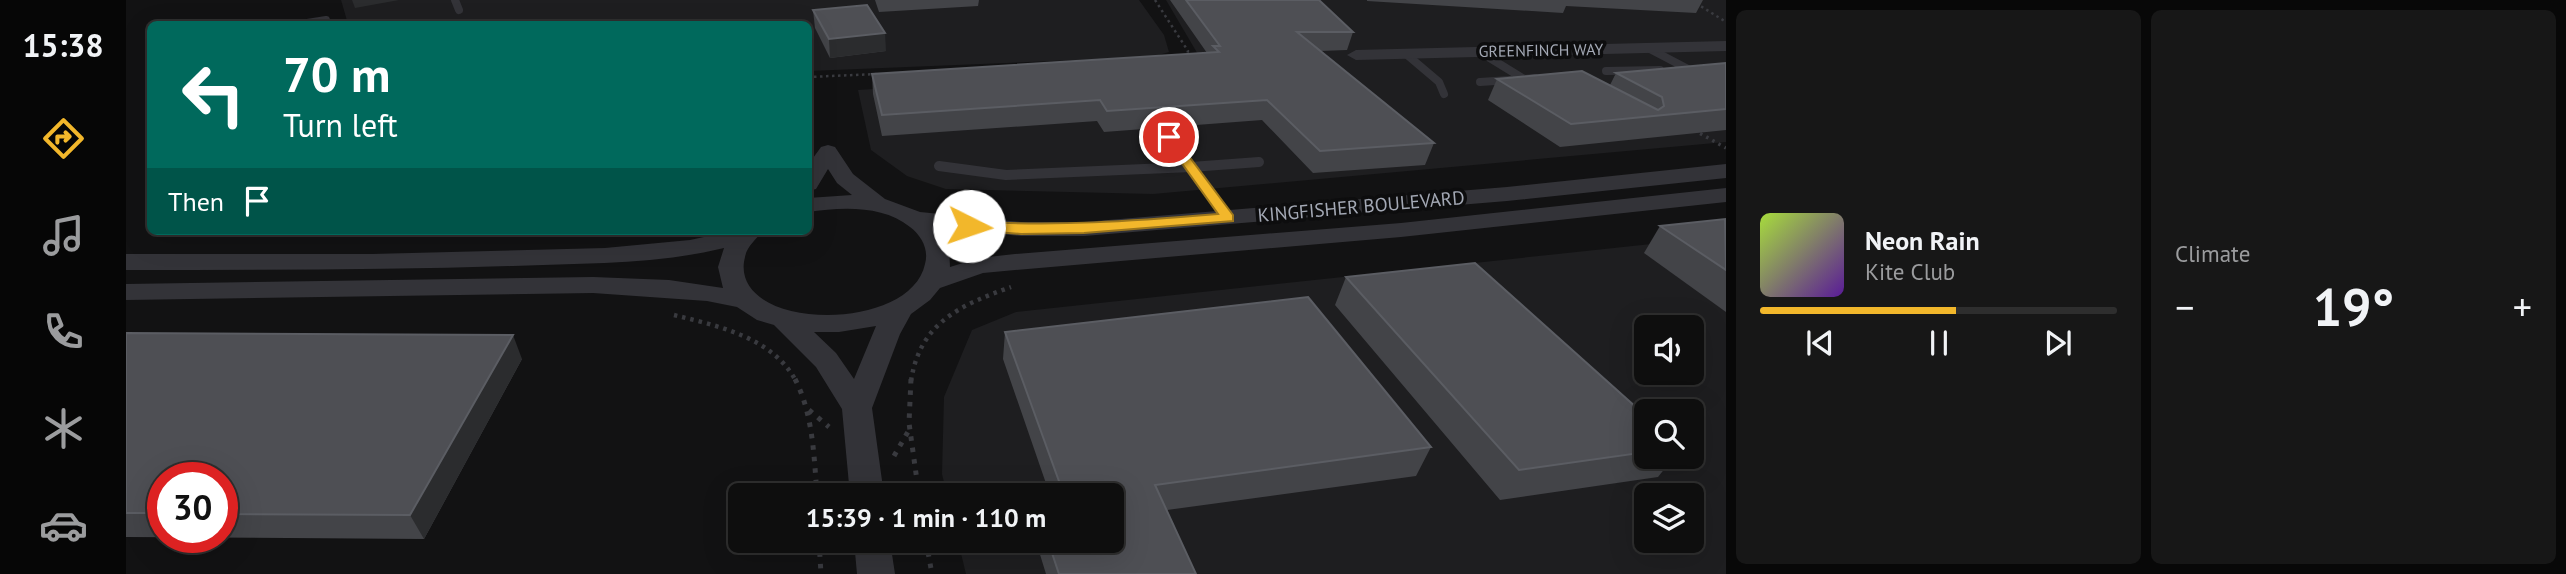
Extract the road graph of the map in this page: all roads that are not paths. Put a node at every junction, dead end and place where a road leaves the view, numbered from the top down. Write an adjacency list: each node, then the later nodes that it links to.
1 (455, 0): 2 (lane)
2 (459, 10)
3 (326, 20): 4 (lane)
4 (320, 21)
5 (1726, 46): 6 (street, GREENFINCH WAY)
6 (1648, 48): 7 (street, GREENFINCH WAY); 11 (lane)
7 (1480, 52): 8 (street, GREENFINCH WAY); 14 (lane)
8 (1406, 54): 9 (street, GREENFINCH WAY); 16 (lane)
9 (1356, 55)
10 (1701, 68): 11 (lane)
11 (1688, 69): 12 (lane)
12 (1606, 71)
13 (1547, 77): 14 (lane)
14 (1524, 79): 15 (lane)
15 (1480, 82)
16 (1444, 94)
17 (1169, 137): 20 (lane)
18 (1259, 162): 20 (lane)
19 (939, 166): 20 (lane)
20 (1191, 167): 27 (lane)
21 (1726, 171): 27 (street, KINGFISHER BOULEVARD)
22 (812, 178): 25 (street)
23 (1726, 195): 31 (street, KINGFISHER BOULEVARD)
24 (812, 205): 25 (street)
25 (879, 206): 26 (street)
26 (911, 218): 27 (street, KINGFISHER BOULEVARD); 31 (street)
27 (1228, 218)
28 (741, 235): 30 (street)
29 (746, 235): 33 (street)
30 (126, 262)
31 (931, 282): 34 (street)
32 (126, 292): 33 (street)
33 (745, 300): 35 (street)
34 (900, 309): 35 (street); 36 (street)
35 (785, 320): 36 (street)
36 (857, 408): 37 (street)
37 (866, 483)
38 (873, 553): 39 (street)
39 (876, 574)

